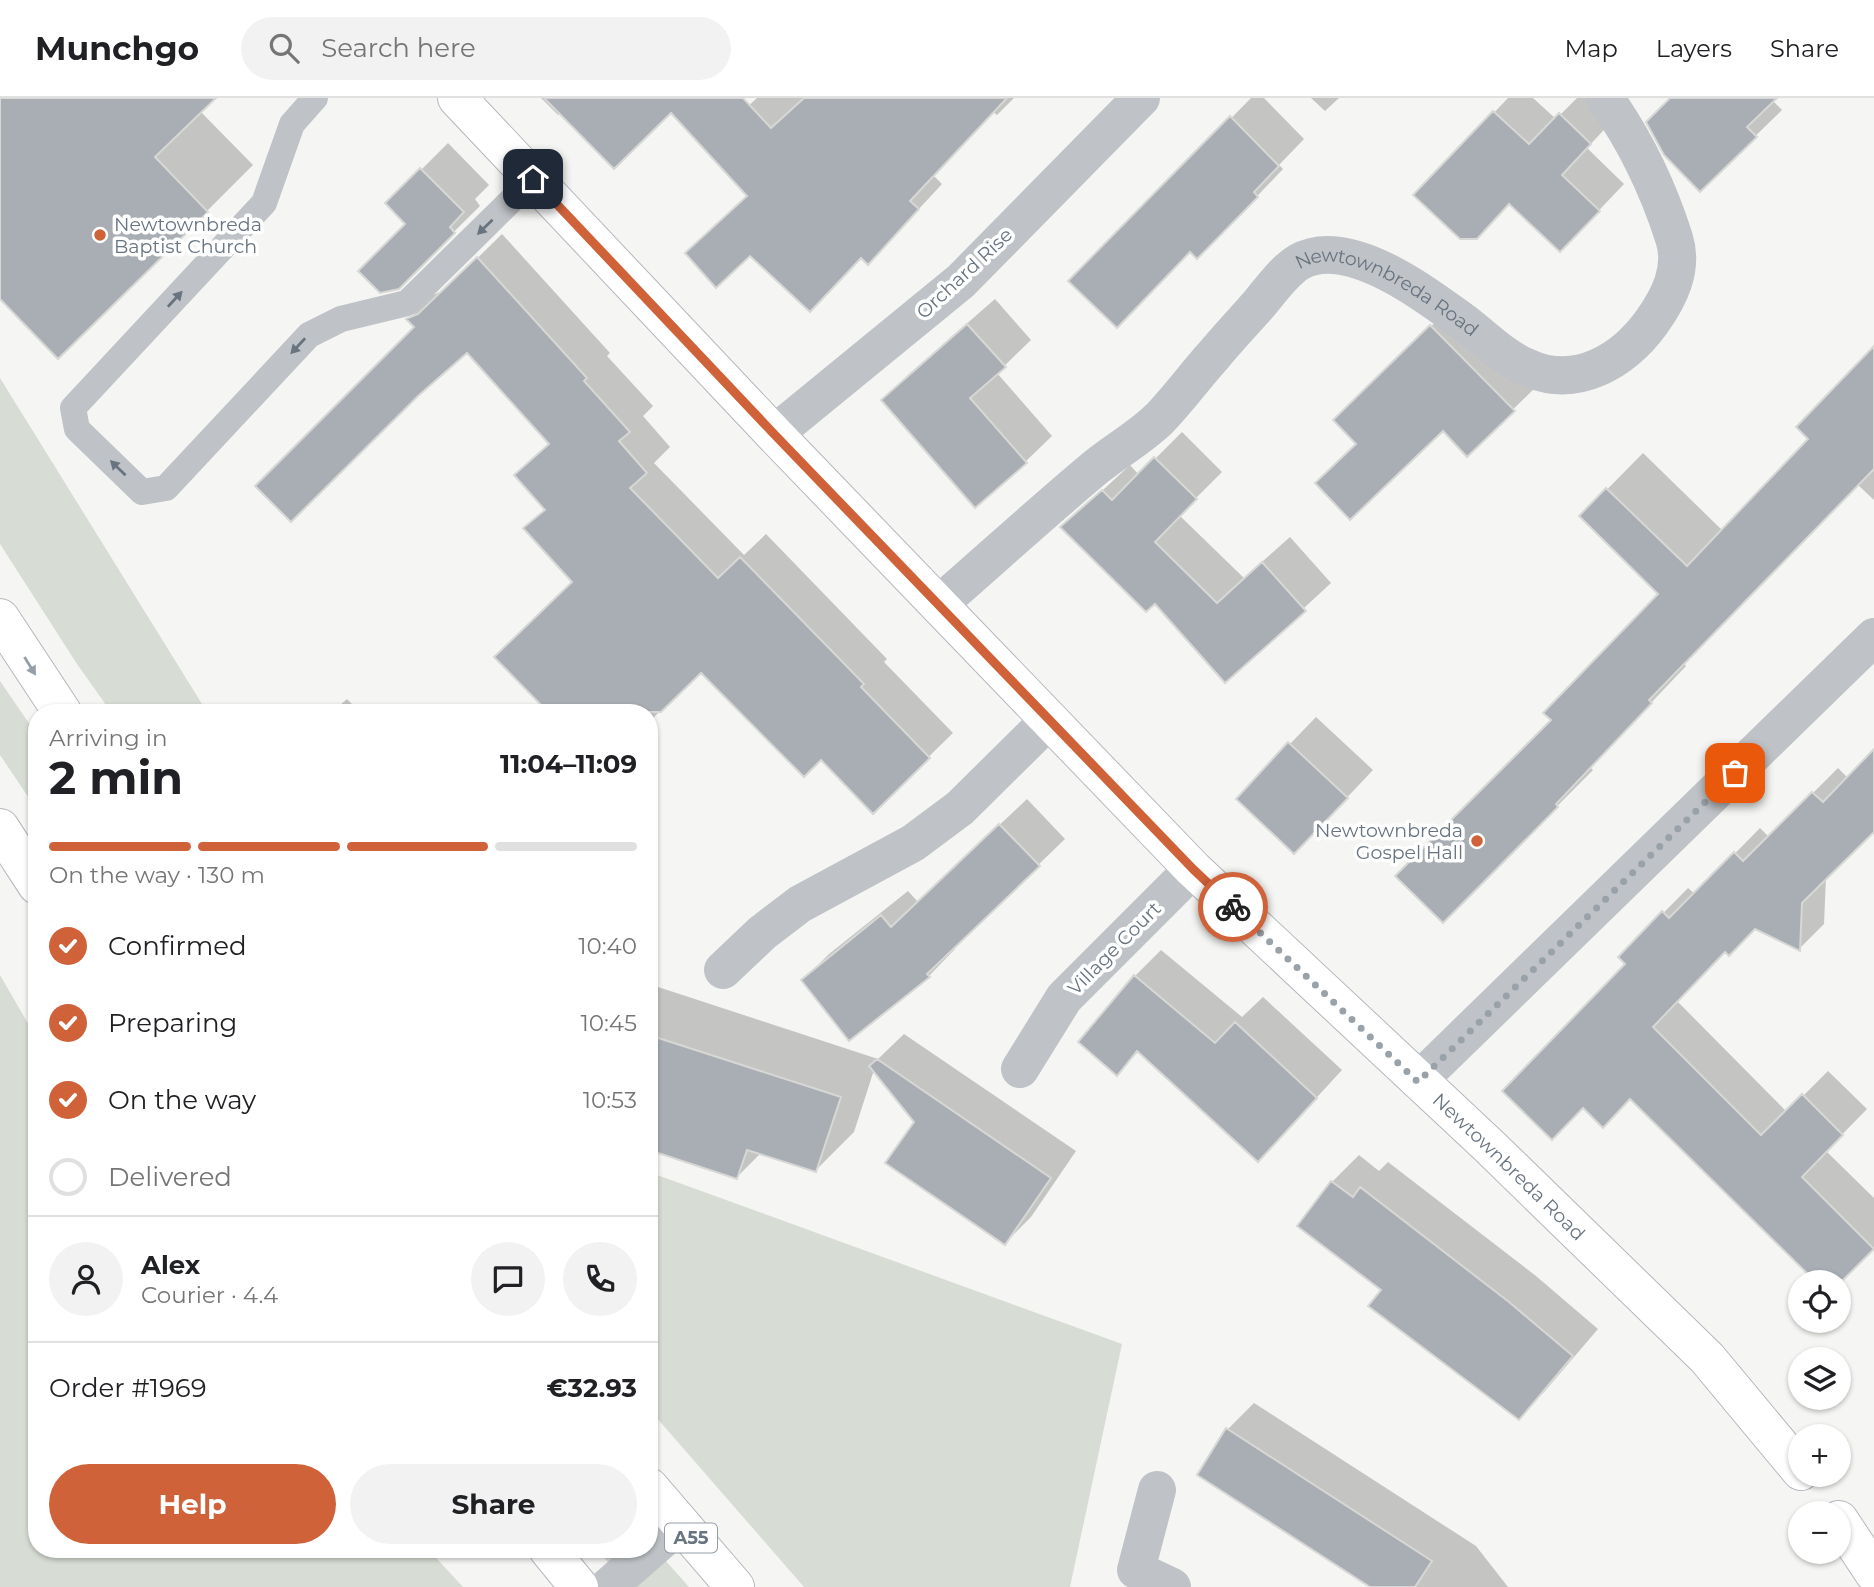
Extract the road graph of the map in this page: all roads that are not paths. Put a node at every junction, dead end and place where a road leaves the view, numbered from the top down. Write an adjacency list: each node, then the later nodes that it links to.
1 (315, 98): 5 (lane, one-way to 1)
2 (457, 98): 5 (main road, Newtownbreda Road)
3 (1141, 98): 6 (street, Orchard Rise)
4 (1605, 98): 7 (street, Newtownbreda Road)
5 (533, 179): 6 (main road, Newtownbreda Road)
6 (774, 434): 7 (main road, Newtownbreda Road)
7 (939, 605): 11 (main road, Newtownbreda Road)
8 (0, 618): 10 (main road, one-way to 10)
9 (1874, 638): 17 (street)
10 (57, 704)
11 (1050, 719): 13 (main road, Newtownbreda Road); 15 (street)
12 (0, 828): 14 (main road)
13 (1193, 869): 16 (street, Village Court); 17 (main road, Newtownbreda Road)
14 (28, 871)
15 (723, 970)
16 (1020, 1069)
17 (1418, 1082): 18 (main road, Newtownbreda Road)
18 (1788, 1456)
19 (1813, 1487): 22 (main road, Newtownbreda Road)
20 (1157, 1490): 32 (street)
21 (658, 1498): 23 (main road, A55)
22 (1825, 1501)
23 (680, 1524): 25 (street); 31 (main road, A55)
24 (1851, 1538): 28 (main road)
25 (658, 1543)
26 (555, 1558): 29 (main road)
27 (641, 1558): 30 (street)
28 (1874, 1573)
29 (579, 1587)
30 (608, 1587)
31 (735, 1587)
32 (1172, 1587)

